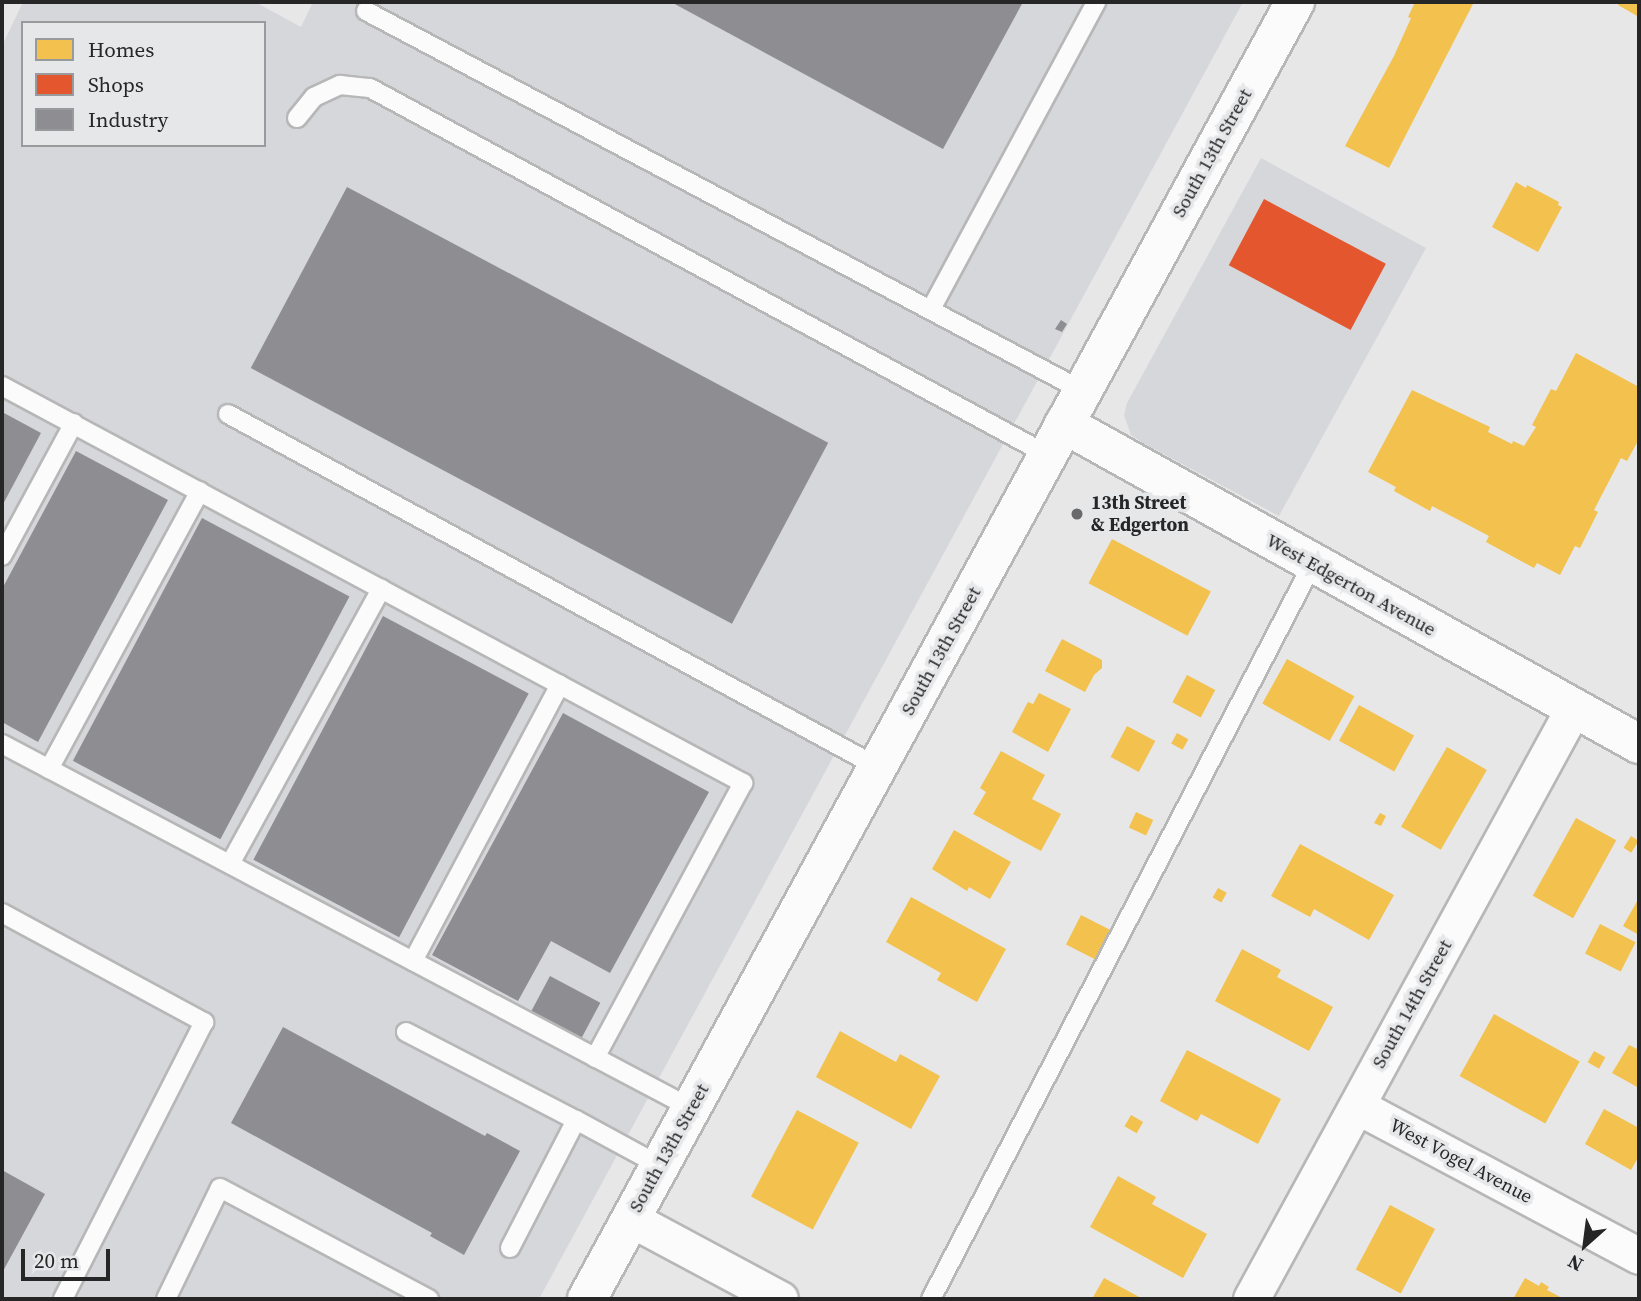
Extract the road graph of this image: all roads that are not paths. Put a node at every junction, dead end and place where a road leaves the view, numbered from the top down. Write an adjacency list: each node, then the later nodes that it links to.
1 (1096, 2): 5 (lane)
2 (1295, 2): 7 (street, South 13th Street)
3 (366, 10): 5 (lane)
4 (297, 118): 10 (lane)
5 (931, 309): 7 (lane)
6 (2, 386): 9 (lane)
7 (1083, 391): 10 (street, South 13th Street)
8 (229, 414): 19 (lane)
9 (74, 423): 11 (lane); 12 (lane)
10 (1056, 439): 13 (street, West Edgerton Avenue); 19 (street, South 13th Street)
11 (200, 491): 14 (lane); 20 (lane)
12 (2, 556)
13 (1313, 563): 16 (street, West Edgerton Avenue); 38 (lane)
14 (381, 589): 15 (lane); 21 (lane)
15 (560, 685): 23 (lane); 25 (lane)
16 (1573, 709): 18 (street, West Edgerton Avenue); 26 (street, South 14th Street)
17 (2, 744): 20 (lane)
18 (1639, 744)
19 (878, 766): 27 (street, South 13th Street)
20 (49, 769): 21 (lane)
21 (230, 864): 23 (lane)
22 (2, 913): 33 (lane)
23 (413, 961): 25 (lane)
24 (406, 1032): 28 (lane)
25 (595, 1058): 27 (lane)
26 (1357, 1105): 32 (street, West Vogel Avenue); 39 (street, South 14th Street)
27 (691, 1108): 29 (street, South 13th Street)
28 (576, 1120): 29 (lane); 31 (lane)
29 (659, 1165): 30 (street, South 13th Street)
30 (631, 1219): 36 (street, South 13th Street); 37 (street)
31 (510, 1248)
32 (1639, 1256)
33 (63, 1299)
34 (166, 1299): 35 (lane)
35 (429, 1299)
36 (587, 1299)
37 (780, 1299)
38 (931, 1299)
39 (1251, 1299)

